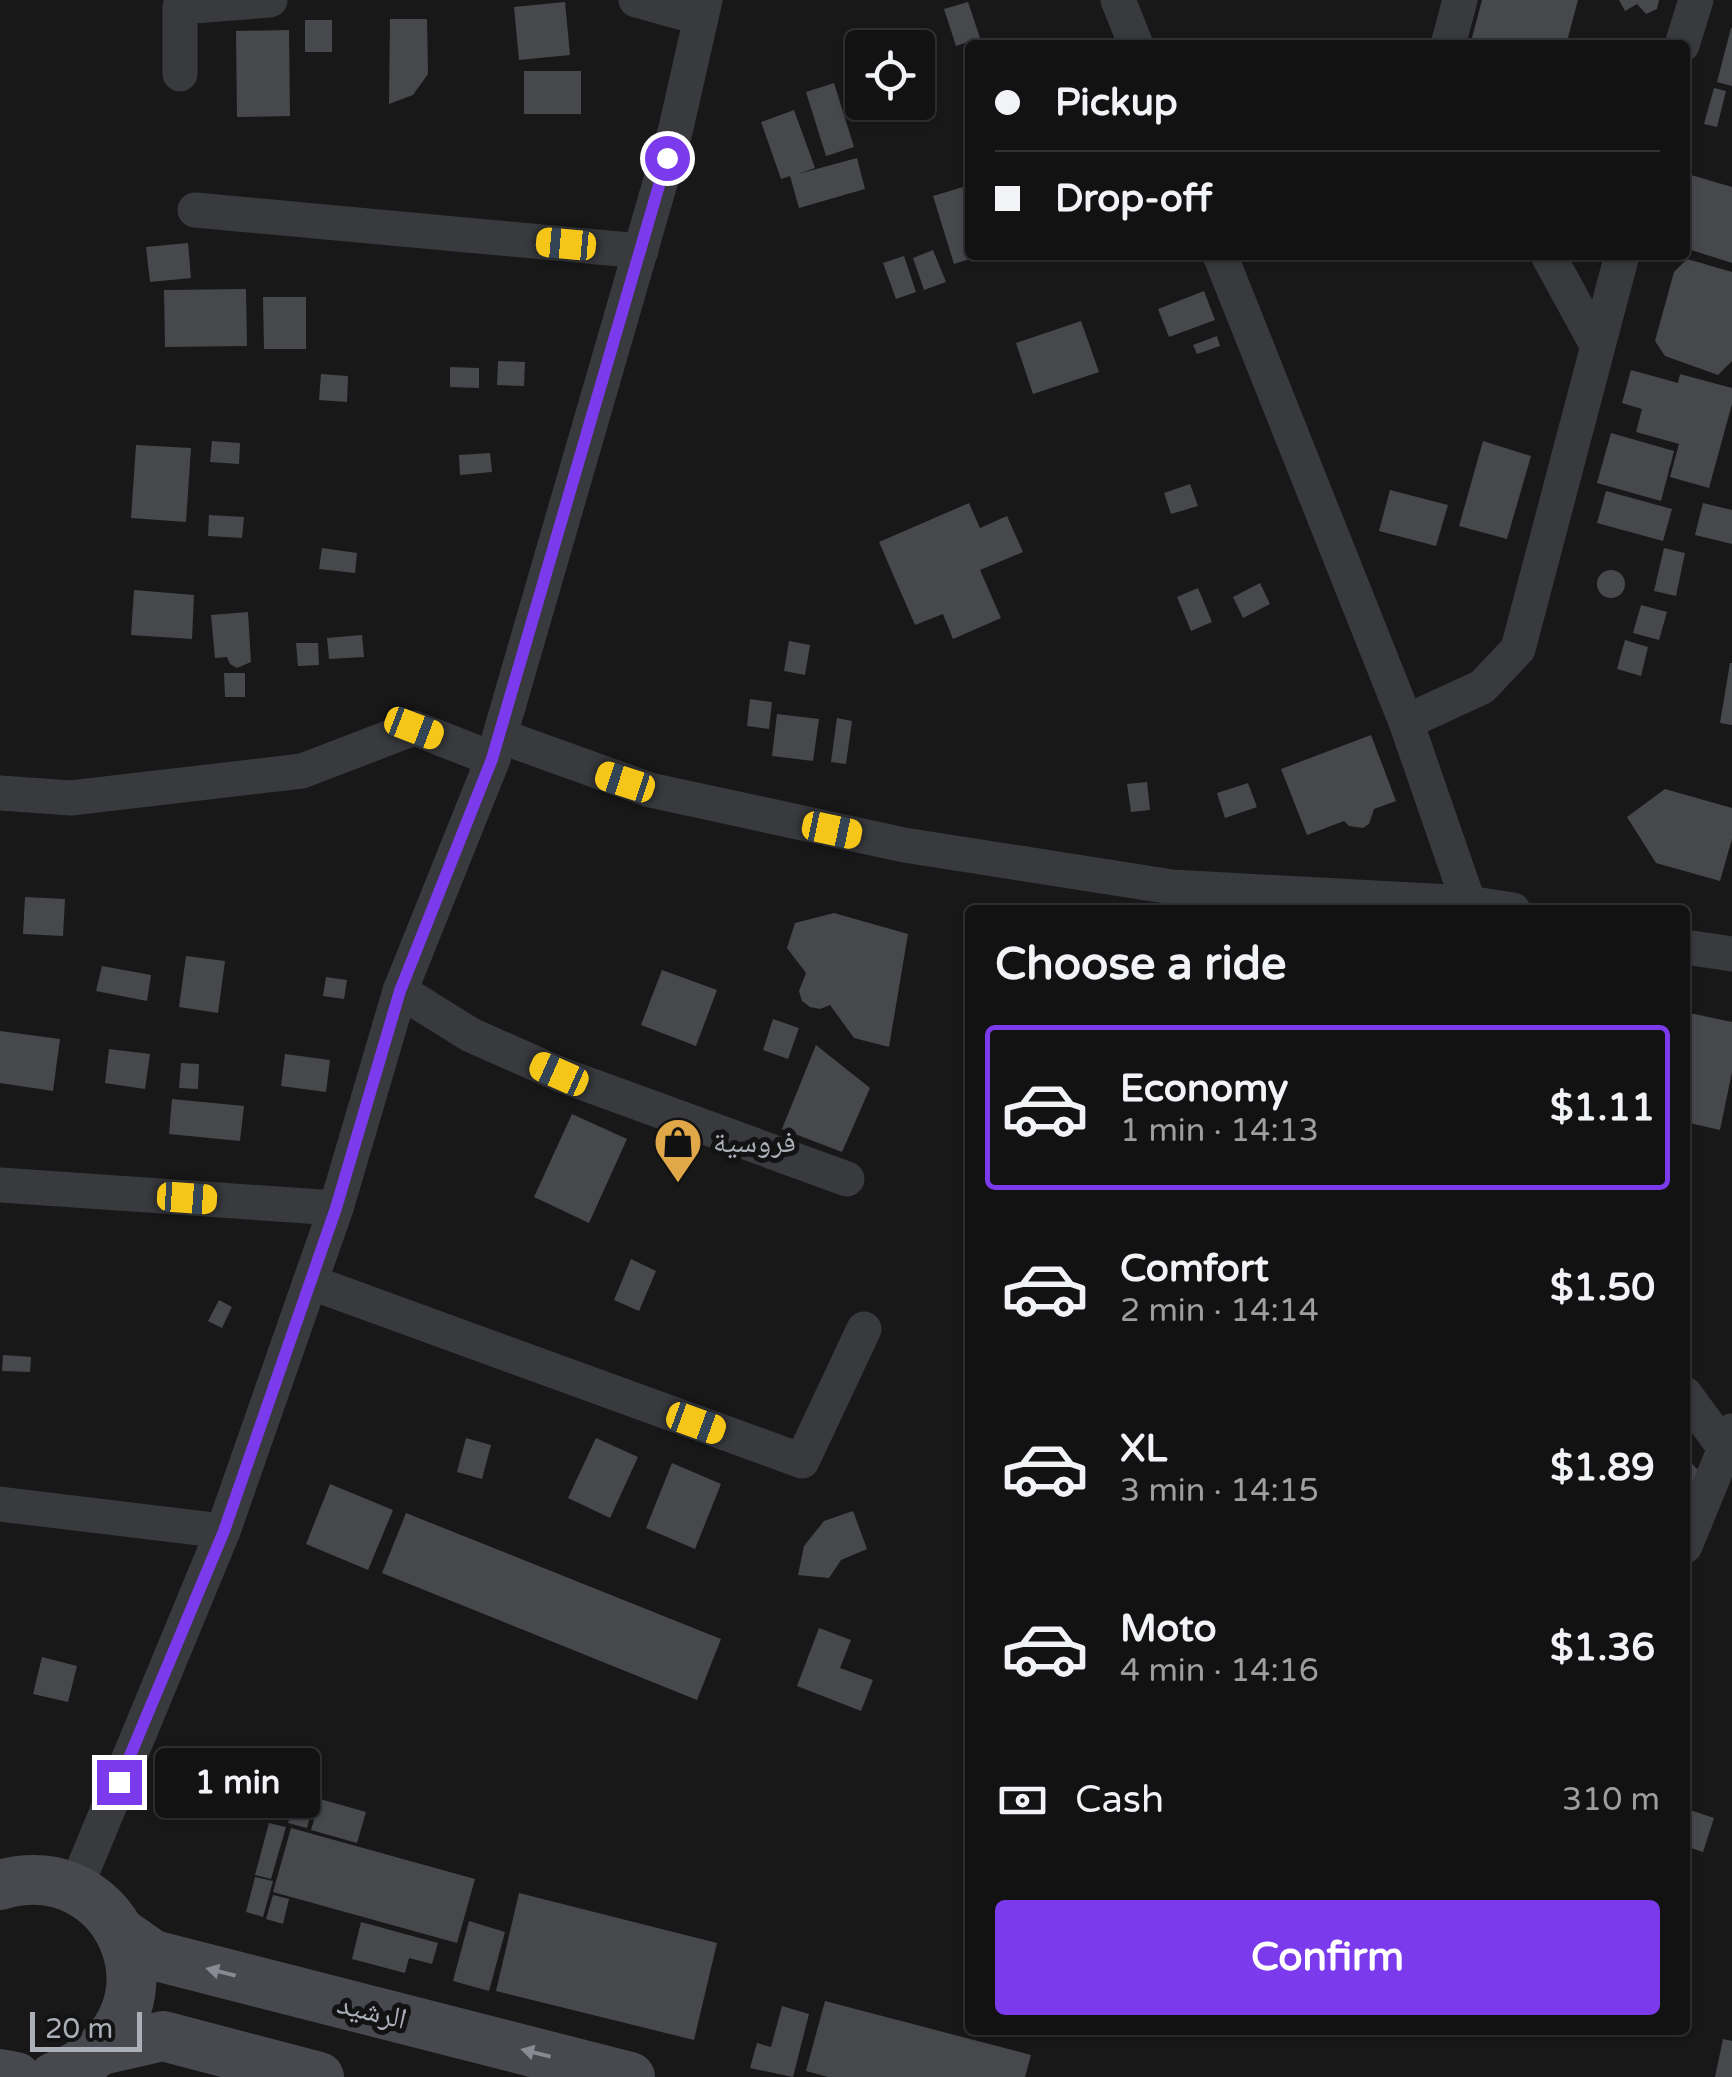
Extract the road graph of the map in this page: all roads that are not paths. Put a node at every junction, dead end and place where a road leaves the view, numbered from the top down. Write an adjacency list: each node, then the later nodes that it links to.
1 (270, 0): 10 (street)
2 (636, 0): 6 (street)
3 (1118, 0): 7 (street)
4 (1460, 0): 8 (street)
5 (1696, 0): 9 (street)
6 (703, 9): 12 (street)
7 (1134, 40)
8 (1449, 40)
9 (1684, 40)
10 (180, 74)
11 (195, 210): 12 (street)
12 (641, 251): 18 (street)
13 (1222, 260): 17 (street)
14 (1551, 260): 16 (street)
15 (1621, 260): 16 (street)
16 (1596, 344): 17 (street)
17 (1406, 722): 21 (street)
18 (496, 748): 19 (street); 20 (street); 24 (street)
19 (0, 793)
20 (1454, 905)
21 (1470, 905)
22 (1690, 947): 23 (street)
23 (1731, 948)
24 (400, 991): 25 (street); 27 (street)
25 (847, 1178)
26 (0, 1185): 27 (street)
27 (336, 1208): 28 (street)
28 (310, 1282): 29 (street); 33 (street)
29 (864, 1329)
30 (1690, 1400): 31 (street)
31 (1730, 1446): 34 (street)
32 (0, 1504): 33 (street)
33 (224, 1531): 36 (street)
34 (1690, 1535)
35 (0, 1885): 36 (main road)
36 (74, 1888): 37 (main road, الرشيد)
37 (120, 1932): 38 (main road); 43 (main road, الرشيد, one-way to 37)
38 (102, 2050): 41 (main road); 42 (main road)
39 (0, 2074): 40 (main road)
40 (16, 2077)
41 (54, 2077)
42 (319, 2077)
43 (630, 2077)

